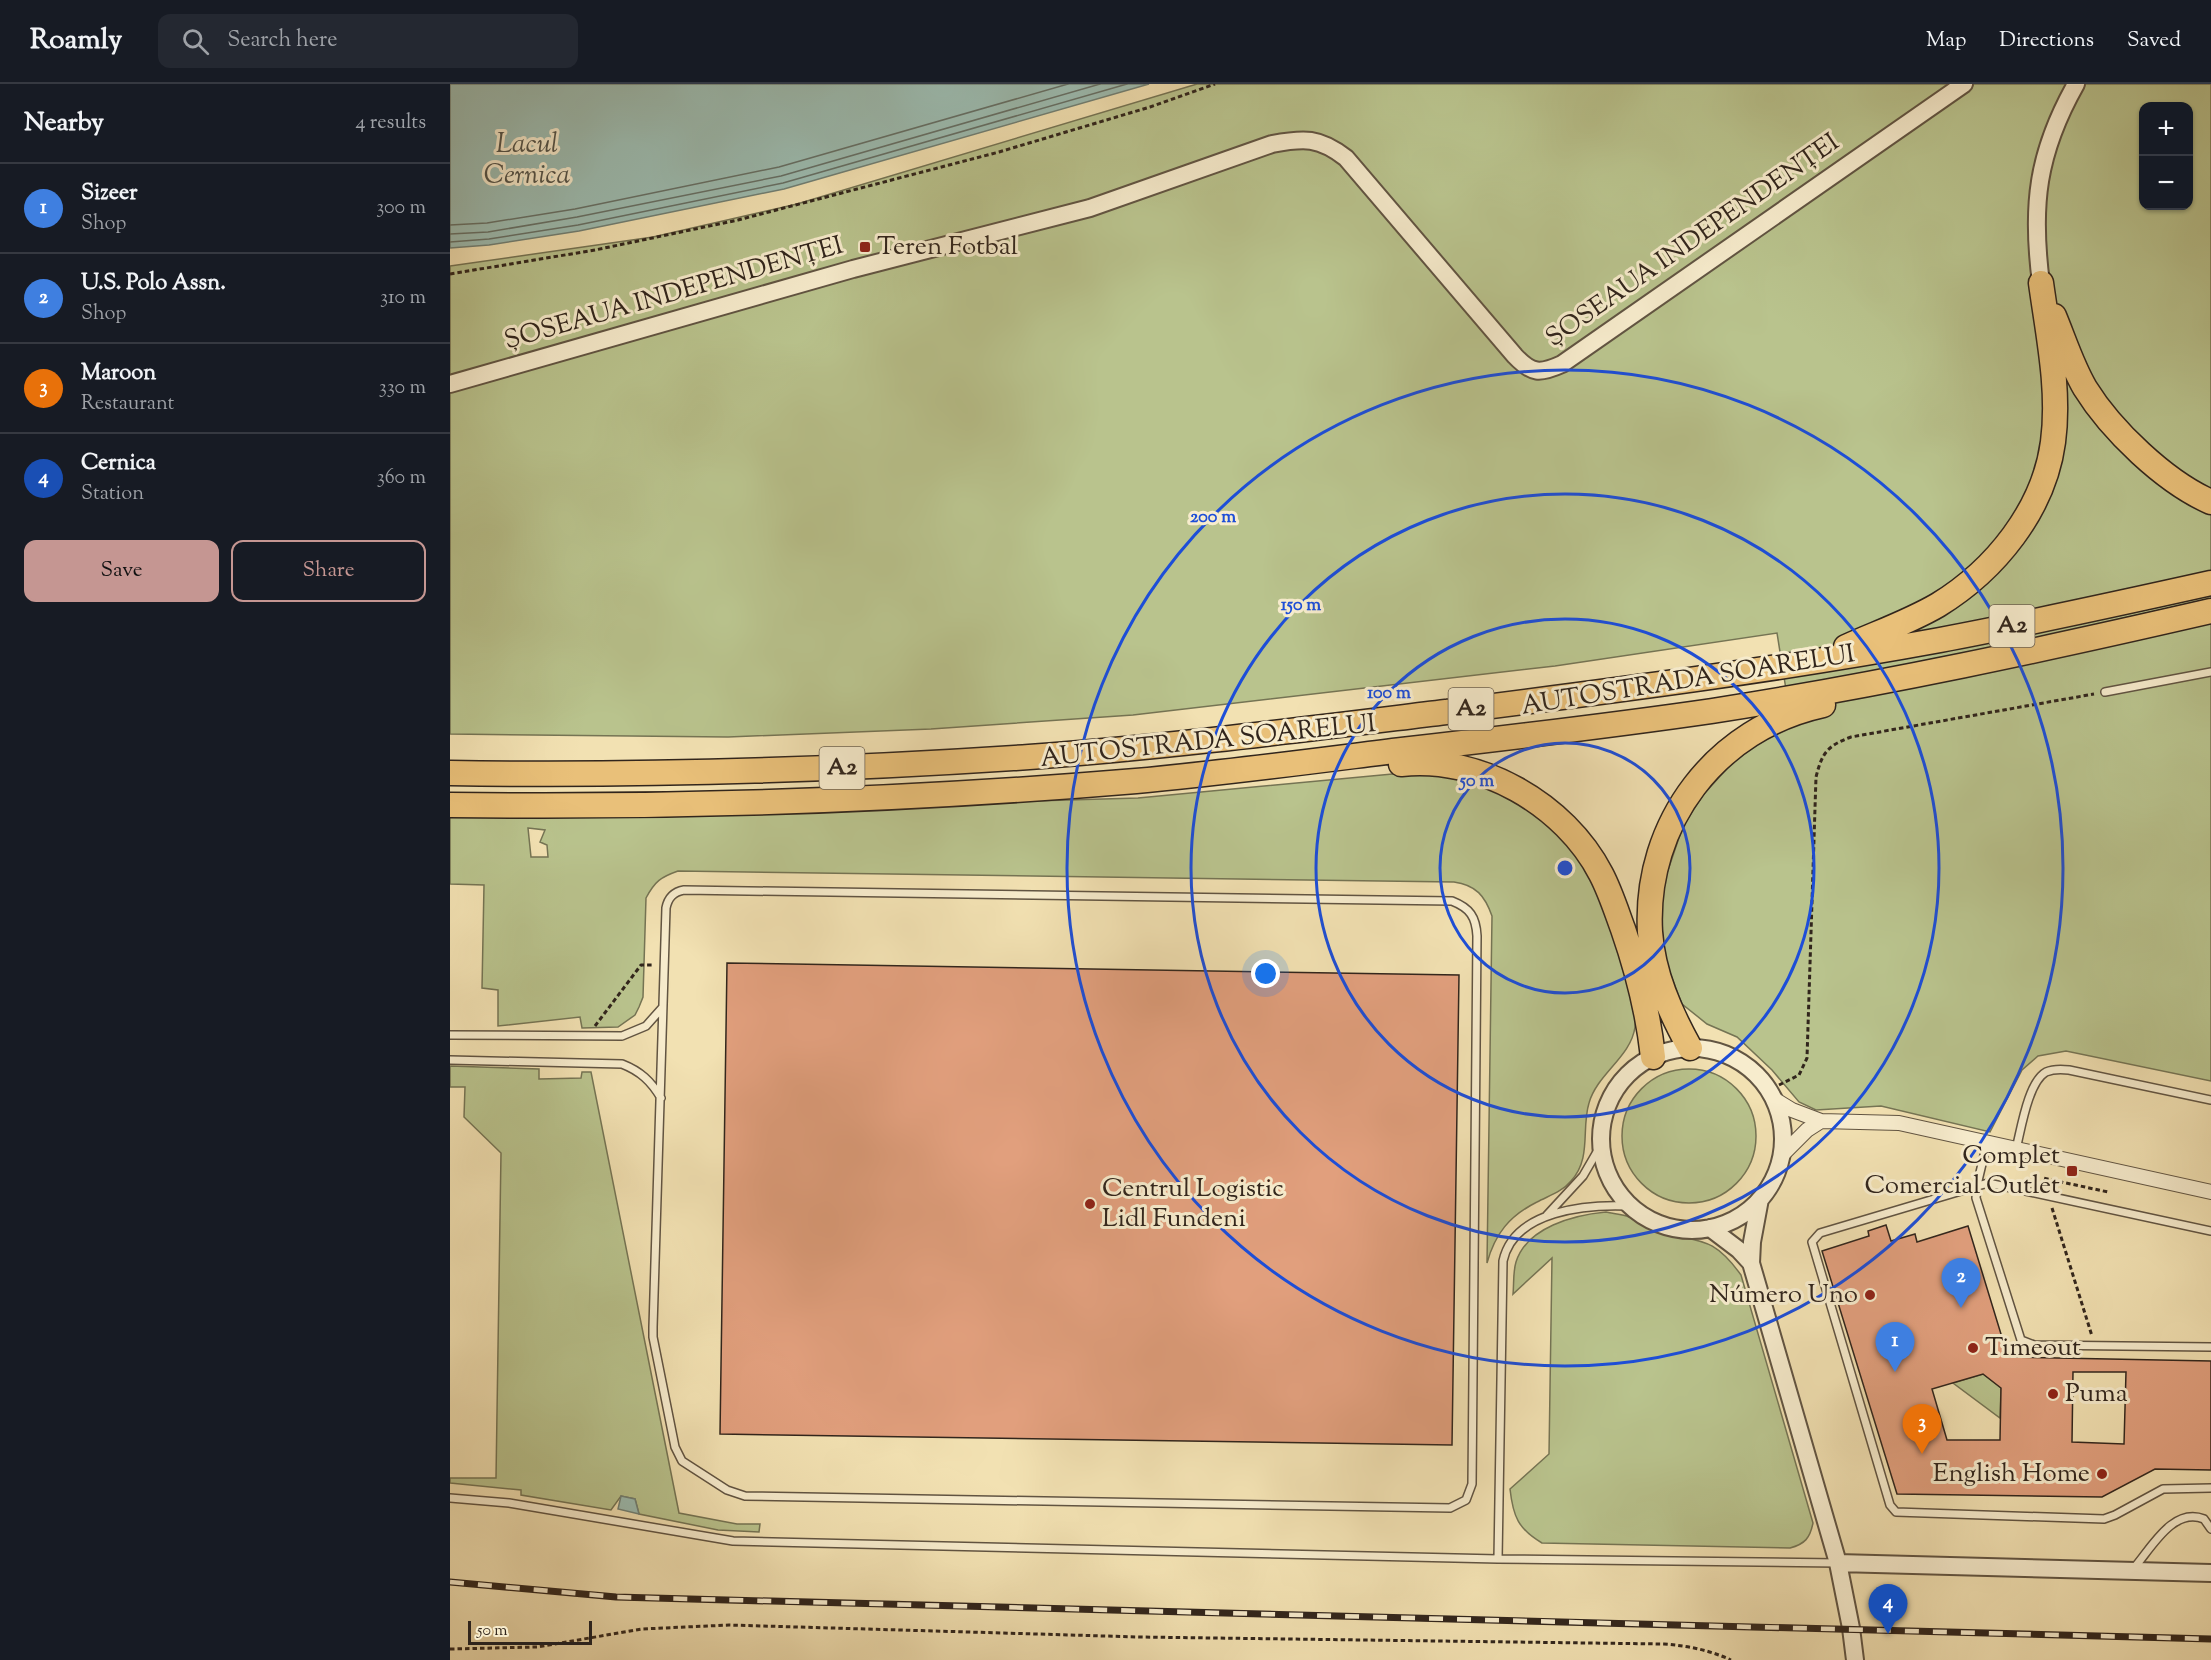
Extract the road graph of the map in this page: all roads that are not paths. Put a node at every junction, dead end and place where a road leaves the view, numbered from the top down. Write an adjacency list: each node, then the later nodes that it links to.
1 (1964, 84): 4 (street, ȘOSEAUA INDEPENDENȚEI)
2 (2076, 84): 3 (street)
3 (2041, 283): 5 (highway); 8 (highway)
4 (450, 384)
5 (2211, 502)
6 (2211, 583): 8 (highway, AUTOSTRADA SOARELUI / A2)
7 (2211, 611): 9 (highway, AUTOSTRADA SOARELUI / A2)
8 (1811, 662): 13 (highway, AUTOSTRADA SOARELUI / A2)
9 (1946, 669): 12 (highway, AUTOSTRADA SOARELUI / A2); 17 (highway)
10 (2211, 672): 11 (lane)
11 (2105, 692)
12 (1230, 771): 14 (highway, AUTOSTRADA SOARELUI / A2); 18 (highway)
13 (450, 773)
14 (450, 805)
15 (663, 1005): 16 (lane); 21 (lane); 21 (lane)
16 (450, 1035)
17 (1690, 1048): 18 (street); 20 (street)
18 (1653, 1057): 25 (street)
19 (450, 1060): 21 (lane)
20 (1772, 1095): 23 (street); 27 (street)
21 (661, 1099)
22 (2211, 1100): 26 (lane)
23 (1821, 1121): 24 (street); 27 (street)
24 (1987, 1143): 26 (street); 28 (lane)
25 (1601, 1145): 31 (street); 32 (lane)
26 (2016, 1149): 29 (street)
27 (1782, 1155): 30 (street)
28 (1977, 1185): 34 (lane); 36 (lane); 37 (lane)
29 (2211, 1192)
30 (1760, 1199): 33 (street); 35 (street)
31 (1630, 1206): 32 (lane); 33 (street)
32 (1545, 1216): 40 (lane)
33 (1710, 1228): 35 (street)
34 (2211, 1231)
35 (1751, 1263): 41 (street)
36 (2211, 1347)
37 (2211, 1488)
38 (450, 1498): 40 (lane)
39 (2211, 1529): 42 (lane)
40 (1498, 1559): 41 (lane)
41 (1838, 1563): 42 (street); 44 (street)
42 (2132, 1571): 43 (street)
43 (2211, 1573)
44 (1855, 1660)

